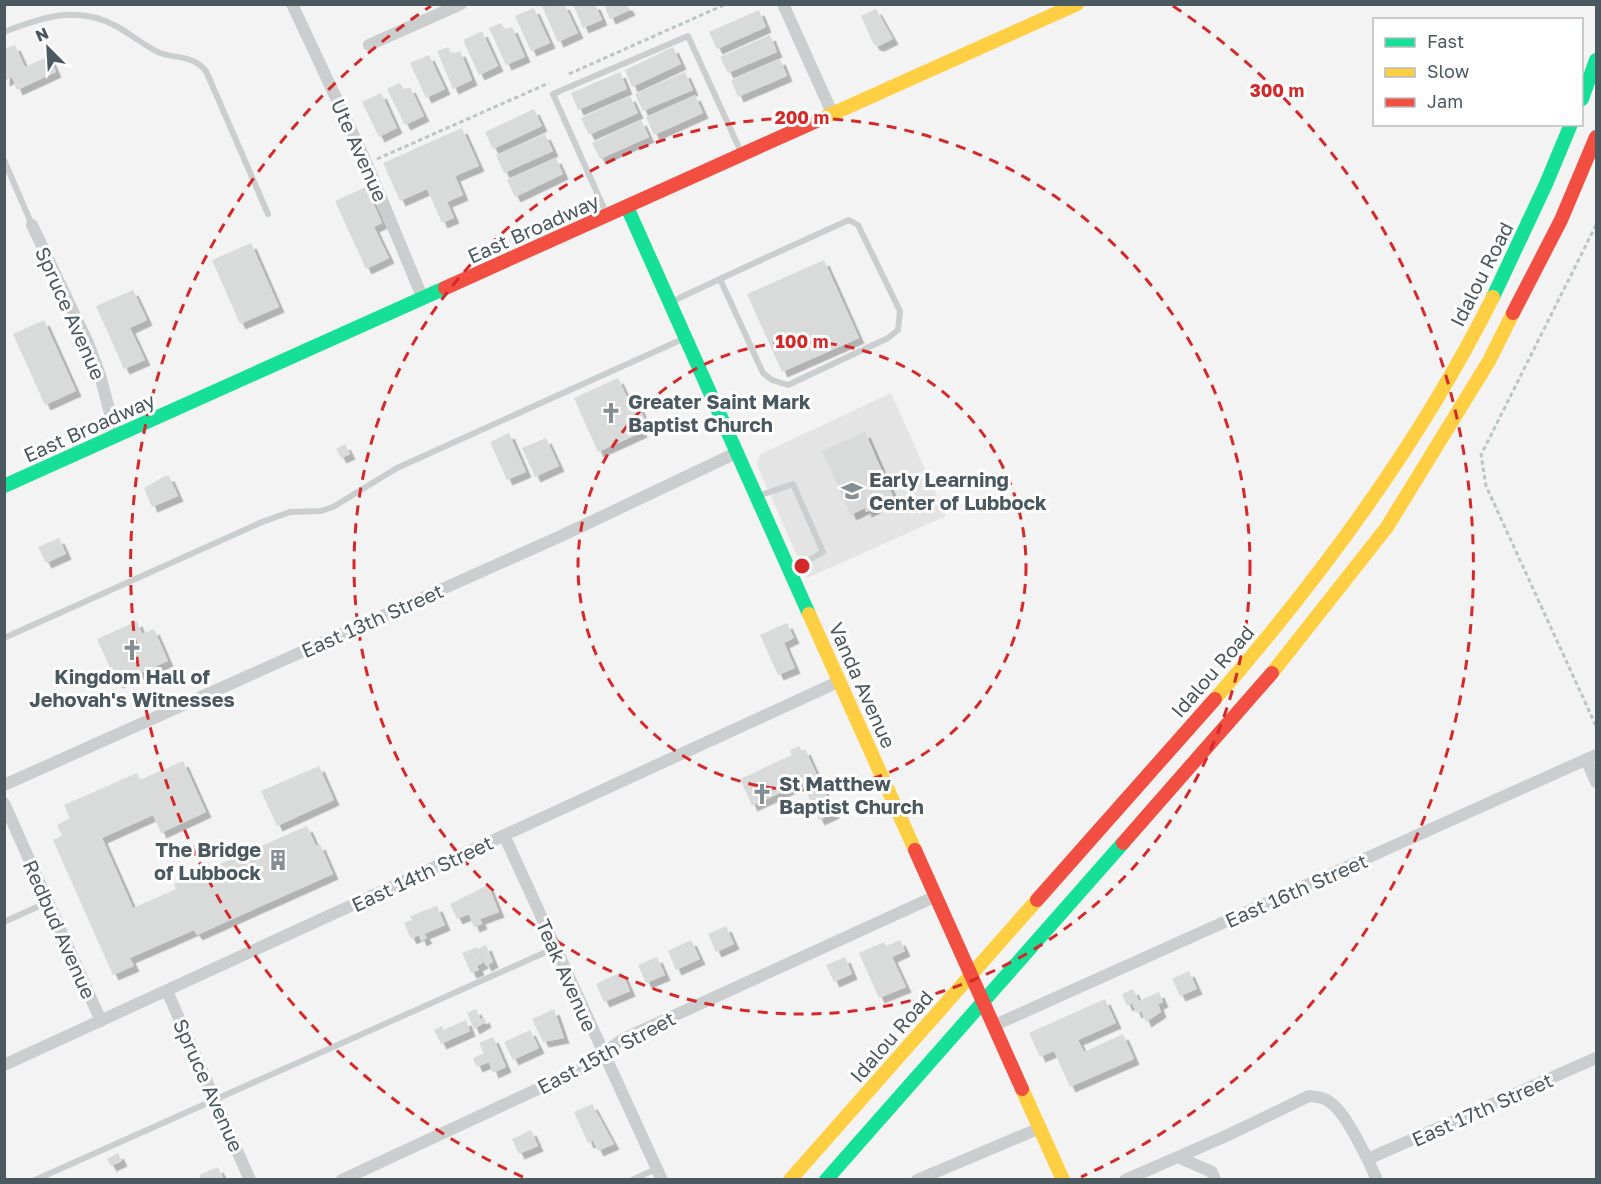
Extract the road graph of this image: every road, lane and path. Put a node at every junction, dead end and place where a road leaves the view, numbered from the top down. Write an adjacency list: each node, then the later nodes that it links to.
1 (291, 4): 20 (street, Ute Avenue)
2 (461, 4): 6 (street)
3 (783, 4): 9 (street)
4 (1077, 4): 9 (main road, East Broadway)
5 (4, 32): 15 (lane)
6 (369, 45)
7 (1596, 60): 8 (main road)
8 (1583, 94)
9 (833, 115): 12 (main road, East Broadway)
10 (1570, 126): 40 (main road, Idalou Road)
11 (1596, 137): 42 (main road)
12 (743, 154): 14 (main road, East Broadway); 16 (lane)
13 (4, 160): 17 (lane)
14 (627, 207): 16 (main road, East Broadway); 21 (main road, Vanda Avenue)
15 (268, 214)
16 (608, 216): 20 (main road, East Broadway)
17 (32, 225): 23 (street, Spruce Avenue)
18 (1596, 225): 30 (path)
19 (720, 279): 19 (lane); 21 (lane)
20 (423, 299): 23 (main road, East Broadway)
21 (670, 302): 22 (main road, Vanda Avenue)
22 (686, 337): 24 (main road, Vanda Avenue); 28 (lane)
23 (116, 436): 25 (main road, East Broadway)
24 (738, 452): 26 (main road, Vanda Avenue); 33 (street, East 13th Street)
25 (4, 486)
26 (758, 496): 27 (main road, Vanda Avenue); 27 (lane)
27 (791, 570): 29 (main road, Vanda Avenue)
28 (4, 638)
29 (840, 681): 35 (street, East 14th Street); 36 (main road, Vanda Avenue)
30 (1596, 726)
31 (1591, 757): 32 (street); 44 (street, East 16th Street)
32 (1596, 782)
33 (4, 785)
34 (4, 803): 37 (street, Redbud Avenue)
35 (504, 835): 39 (street, Teak Avenue); 41 (street, East 14th Street)
36 (936, 896): 40 (main road, Vanda Avenue); 45 (street, East 15th Street)
37 (48, 902): 38 (lane); 43 (street, Redbud Avenue)
38 (4, 922)
39 (555, 948): 45 (street, Teak Avenue); 48 (lane)
40 (972, 974): 42 (main road, Vanda Avenue); 57 (main road, Idalou Road)
41 (167, 991): 43 (street, East 14th Street); 48 (street, Spruce Avenue)
42 (984, 1001): 44 (main road, Vanda Avenue); 58 (main road)
43 (101, 1021): 47 (street, East 14th Street)
44 (994, 1025): 49 (main road, Vanda Avenue)
45 (602, 1054): 52 (street, Teak Avenue); 55 (street, East 15th Street)
46 (1596, 1058): 51 (street, East 17th Street)
47 (4, 1065)
48 (215, 1101): 53 (lane); 54 (street, Spruce Avenue)
49 (1040, 1128): 59 (street); 60 (main road, Vanda Avenue)
50 (1178, 1157): 51 (street); 61 (street); 62 (street)
51 (1368, 1159): 63 (street)
52 (659, 1174): 56 (lane)
53 (35, 1179)
54 (250, 1179)
55 (342, 1179)
56 (633, 1179)
57 (790, 1179)
58 (826, 1179)
59 (917, 1179)
60 (1063, 1179)
61 (1125, 1179)
62 (1215, 1179)
63 (1377, 1179)

